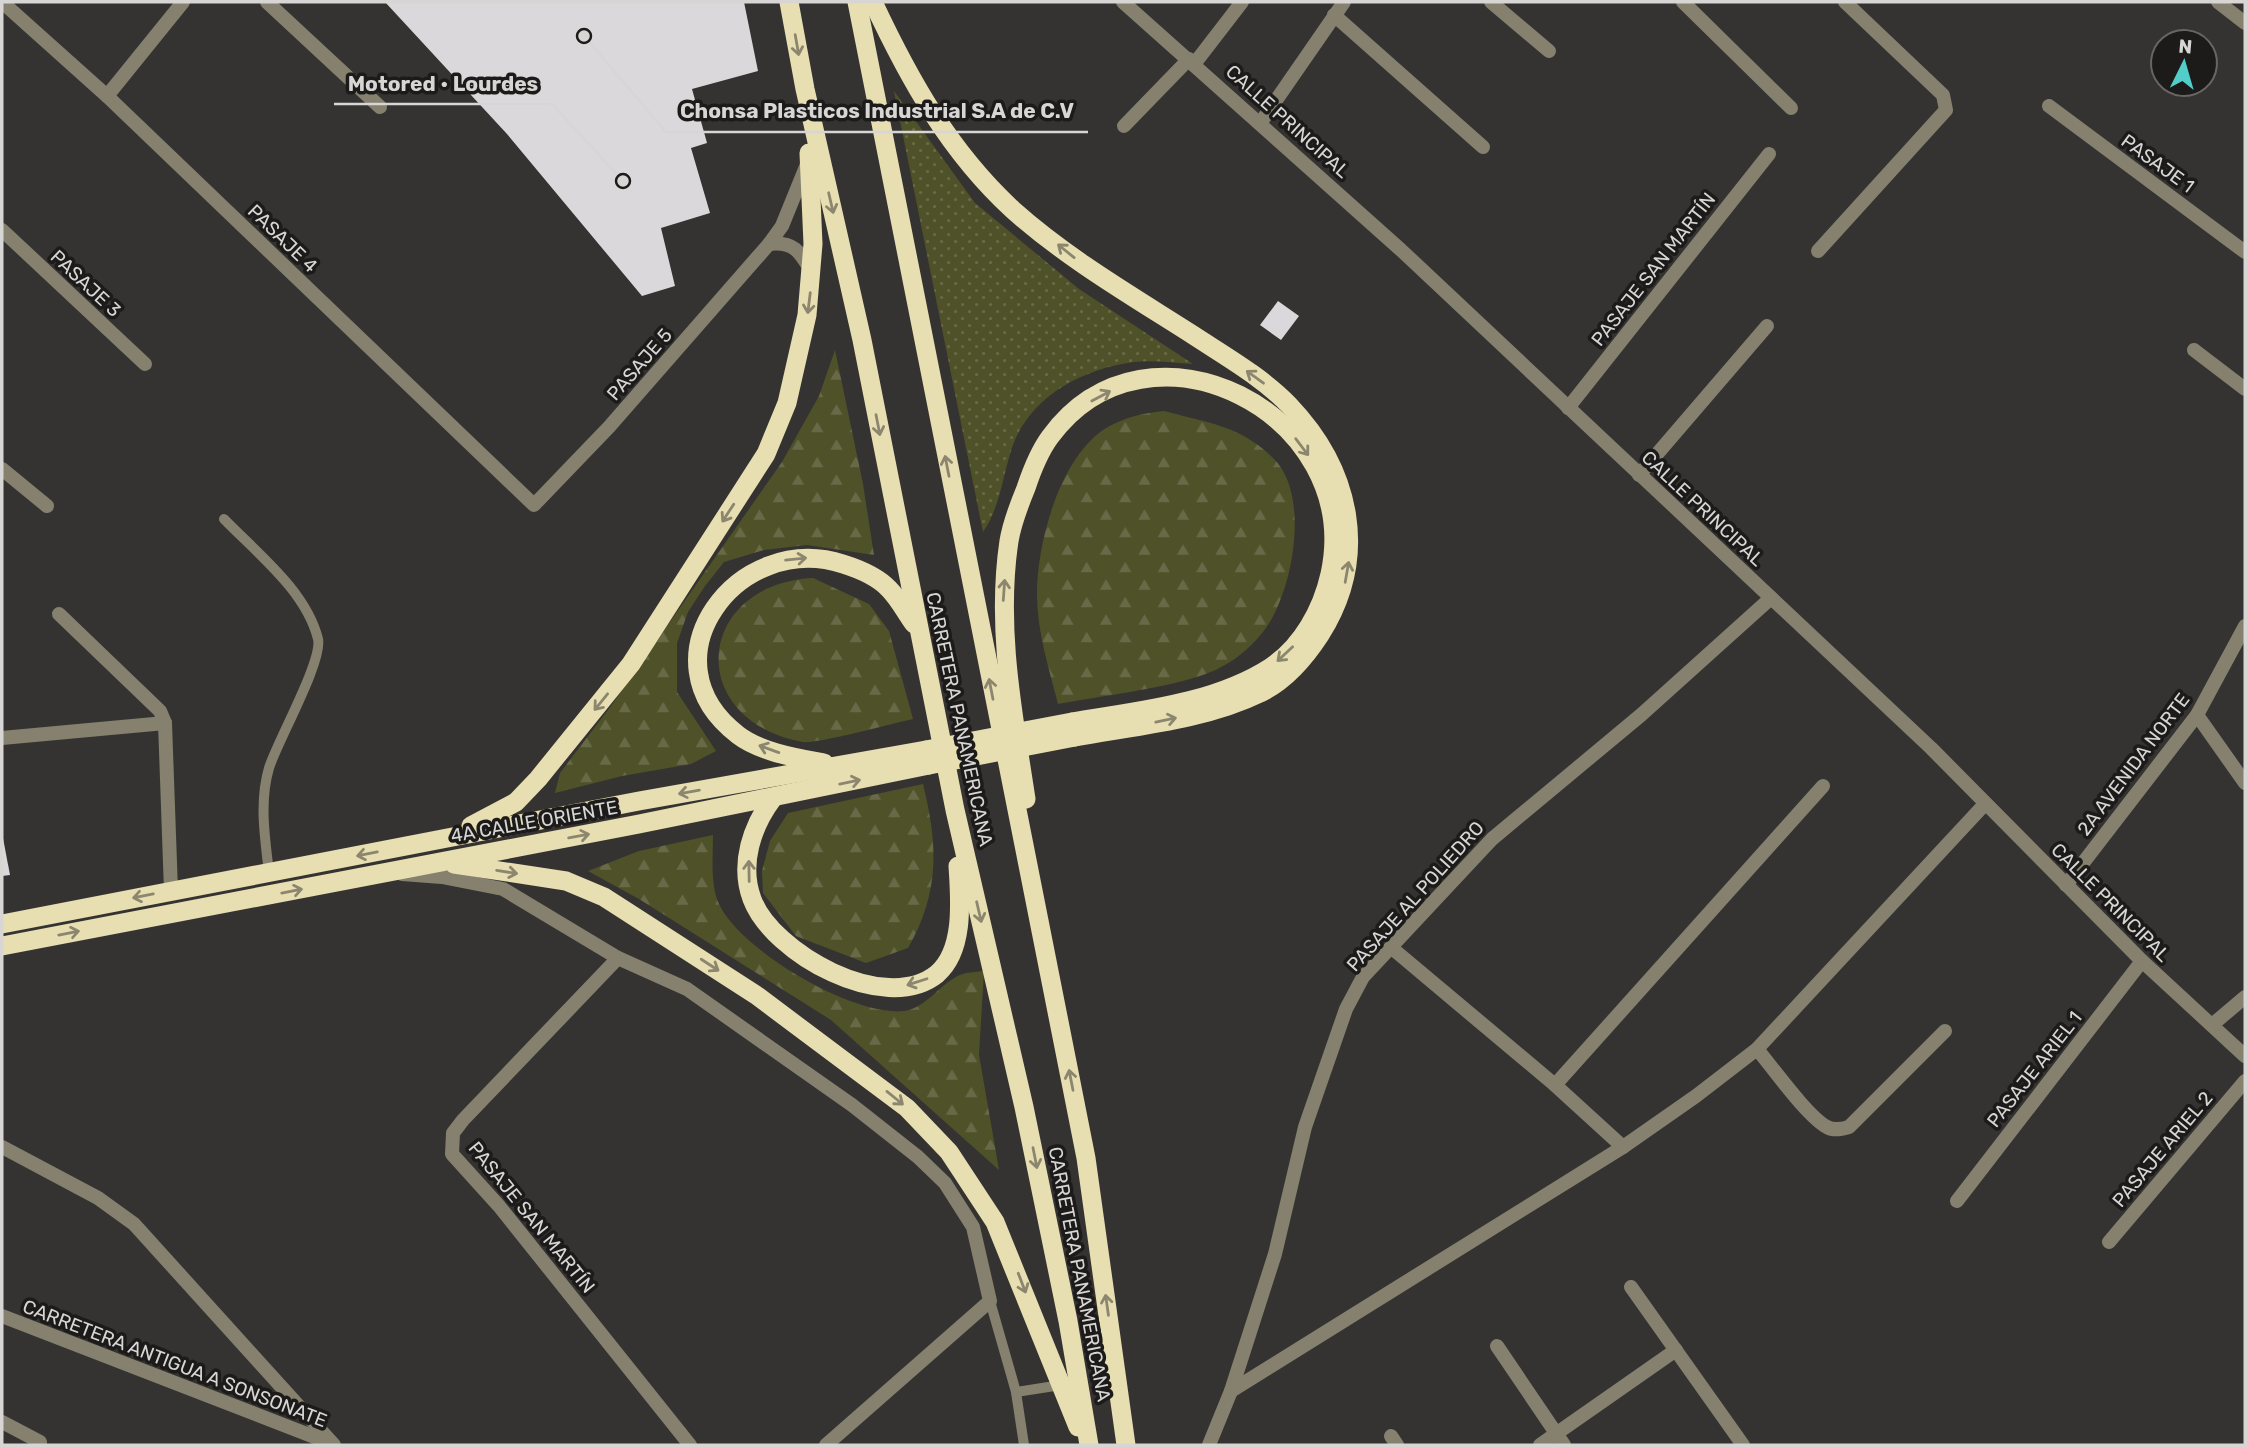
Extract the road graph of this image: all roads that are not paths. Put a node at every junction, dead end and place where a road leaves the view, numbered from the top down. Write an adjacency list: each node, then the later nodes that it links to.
1 (2, 2): 19 (street, PASAJE 4)
2 (183, 2): 19 (street)
3 (267, 2): 21 (street)
4 (789, 2): 18 (highway, CARRETERA PANAMERICANA, one-way to 18)
5 (857, 2): 69 (highway, CARRETERA PANAMERICANA, one-way to 5)
6 (873, 2): 49 (highway, one-way to 6)
7 (1123, 2): 17 (street, CALLE PRINCIPAL)
8 (1242, 2): 17 (street)
9 (1344, 2): 14 (street)
10 (1492, 2): 16 (street)
11 (1683, 2): 22 (street)
12 (1846, 2): 30 (street)
13 (2218, 2): 15 (street)
14 (1334, 15): 23 (street); 25 (street)
15 (2245, 23)
16 (1549, 51)
17 (1192, 61): 23 (street, CALLE PRINCIPAL); 24 (street)
18 (805, 89): 27 (highway); 47 (highway, CARRETERA PANAMERICANA, one-way to 47)
19 (107, 96): 40 (street, PASAJE 4)
20 (2049, 106): 31 (street, PASAJE 1)
21 (380, 107)
22 (1791, 108)
23 (1261, 122): 37 (street, CALLE PRINCIPAL)
24 (1124, 126)
25 (1483, 146)
26 (1769, 154): 37 (street, PASAJE SAN MARTÍN)
27 (810, 159): 29 (street, PASAJE 5); 32 (highway)
28 (2, 230): 35 (street, PASAJE 3)
29 (769, 244): 32 (street); 40 (street, PASAJE 5)
30 (1818, 251)
31 (2245, 252)
32 (812, 272): 58 (highway, one-way to 58)
33 (1767, 326): 39 (street)
34 (2194, 351): 36 (street)
35 (145, 364)
36 (2245, 389)
37 (1568, 408): 39 (street, CALLE PRINCIPAL)
38 (2, 469): 41 (street)
39 (1640, 475): 43 (street, CALLE PRINCIPAL)
40 (534, 505)
41 (47, 506)
42 (224, 519): 60 (lane)
43 (1771, 598): 56 (street, CALLE PRINCIPAL); 66 (street, PASAJE AL POLIEDRO)
44 (59, 614): 48 (street)
45 (2245, 626): 46 (street, 2A AVENIDA NORTE)
46 (2197, 715): 53 (street); 62 (street, 2A AVENIDA NORTE)
47 (936, 716): 52 (highway, one-way to 47); 57 (highway, CARRETERA PANAMERICANA)
48 (165, 723): 50 (street); 63 (street)
49 (1073, 730): 51 (highway, 4A CALLE ORIENTE, bridge); 69 (highway, one-way to 49)
50 (2, 738)
51 (927, 757): 52 (highway, 4A CALLE ORIENTE); 55 (highway, 4A CALLE ORIENTE, one-way to 51)
52 (835, 765): 58 (highway, 4A CALLE ORIENTE, one-way to 58)
53 (2245, 783)
54 (1823, 786): 76 (street)
55 (773, 798): 57 (highway, one-way to 55); 59 (highway, 4A CALLE ORIENTE, one-way to 55)
56 (1984, 804): 62 (street, CALLE PRINCIPAL); 73 (street)
57 (955, 810): 96 (highway, CARRETERA PANAMERICANA, one-way to 96)
58 (434, 841): 60 (highway, 4A CALLE ORIENTE, one-way to 60)
59 (439, 861): 61 (highway, 4A CALLE ORIENTE); 86 (highway, one-way to 86)
60 (269, 873): 63 (highway, 4A CALLE ORIENTE)
61 (384, 873): 65 (highway, 4A CALLE ORIENTE, one-way to 61); 67 (street)
62 (2066, 885): 68 (street, CALLE PRINCIPAL)
63 (170, 891): 64 (highway, 4A CALLE ORIENTE, one-way to 64)
64 (2, 924)
65 (2, 946)
66 (1393, 949): 76 (street); 87 (street, PASAJE AL POLIEDRO)
67 (618, 958): 82 (street); 93 (street, PASAJE SAN MARTÍN)
68 (2142, 961): 71 (street, CALLE PRINCIPAL); 79 (street, PASAJE ARIEL 1)
69 (1051, 973): 97 (highway, CARRETERA PANAMERICANA, one-way to 69)
70 (2245, 997): 71 (street)
71 (2212, 1025): 74 (street, CALLE PRINCIPAL)
72 (1945, 1031): 73 (street)
73 (1757, 1049): 78 (street)
74 (2245, 1056)
75 (2245, 1081): 80 (street, PASAJE ARIEL 2)
76 (1555, 1085): 78 (street)
77 (2, 1147): 92 (street)
78 (1623, 1147): 87 (street)
79 (1957, 1201)
80 (2109, 1242)
81 (1631, 1287): 85 (street)
82 (990, 1301): 88 (lane); 94 (street)
83 (2, 1316): 92 (street, CARRETERA ANTIGUA A SONSONATE)
84 (1497, 1346): 90 (street)
85 (1675, 1350): 90 (street); 100 (street)
86 (1061, 1385): 88 (lane); 96 (highway)
87 (1231, 1391): 98 (street, PASAJE AL POLIEDRO)
88 (1016, 1392): 95 (lane)
89 (2, 1422): 91 (street)
90 (1560, 1440): 99 (street)
91 (40, 1442)
92 (334, 1445)
93 (690, 1445)
94 (826, 1445)
95 (1024, 1445)
96 (1087, 1445)
97 (1126, 1445)
98 (1209, 1445)
99 (1540, 1445)
100 (1743, 1445)

